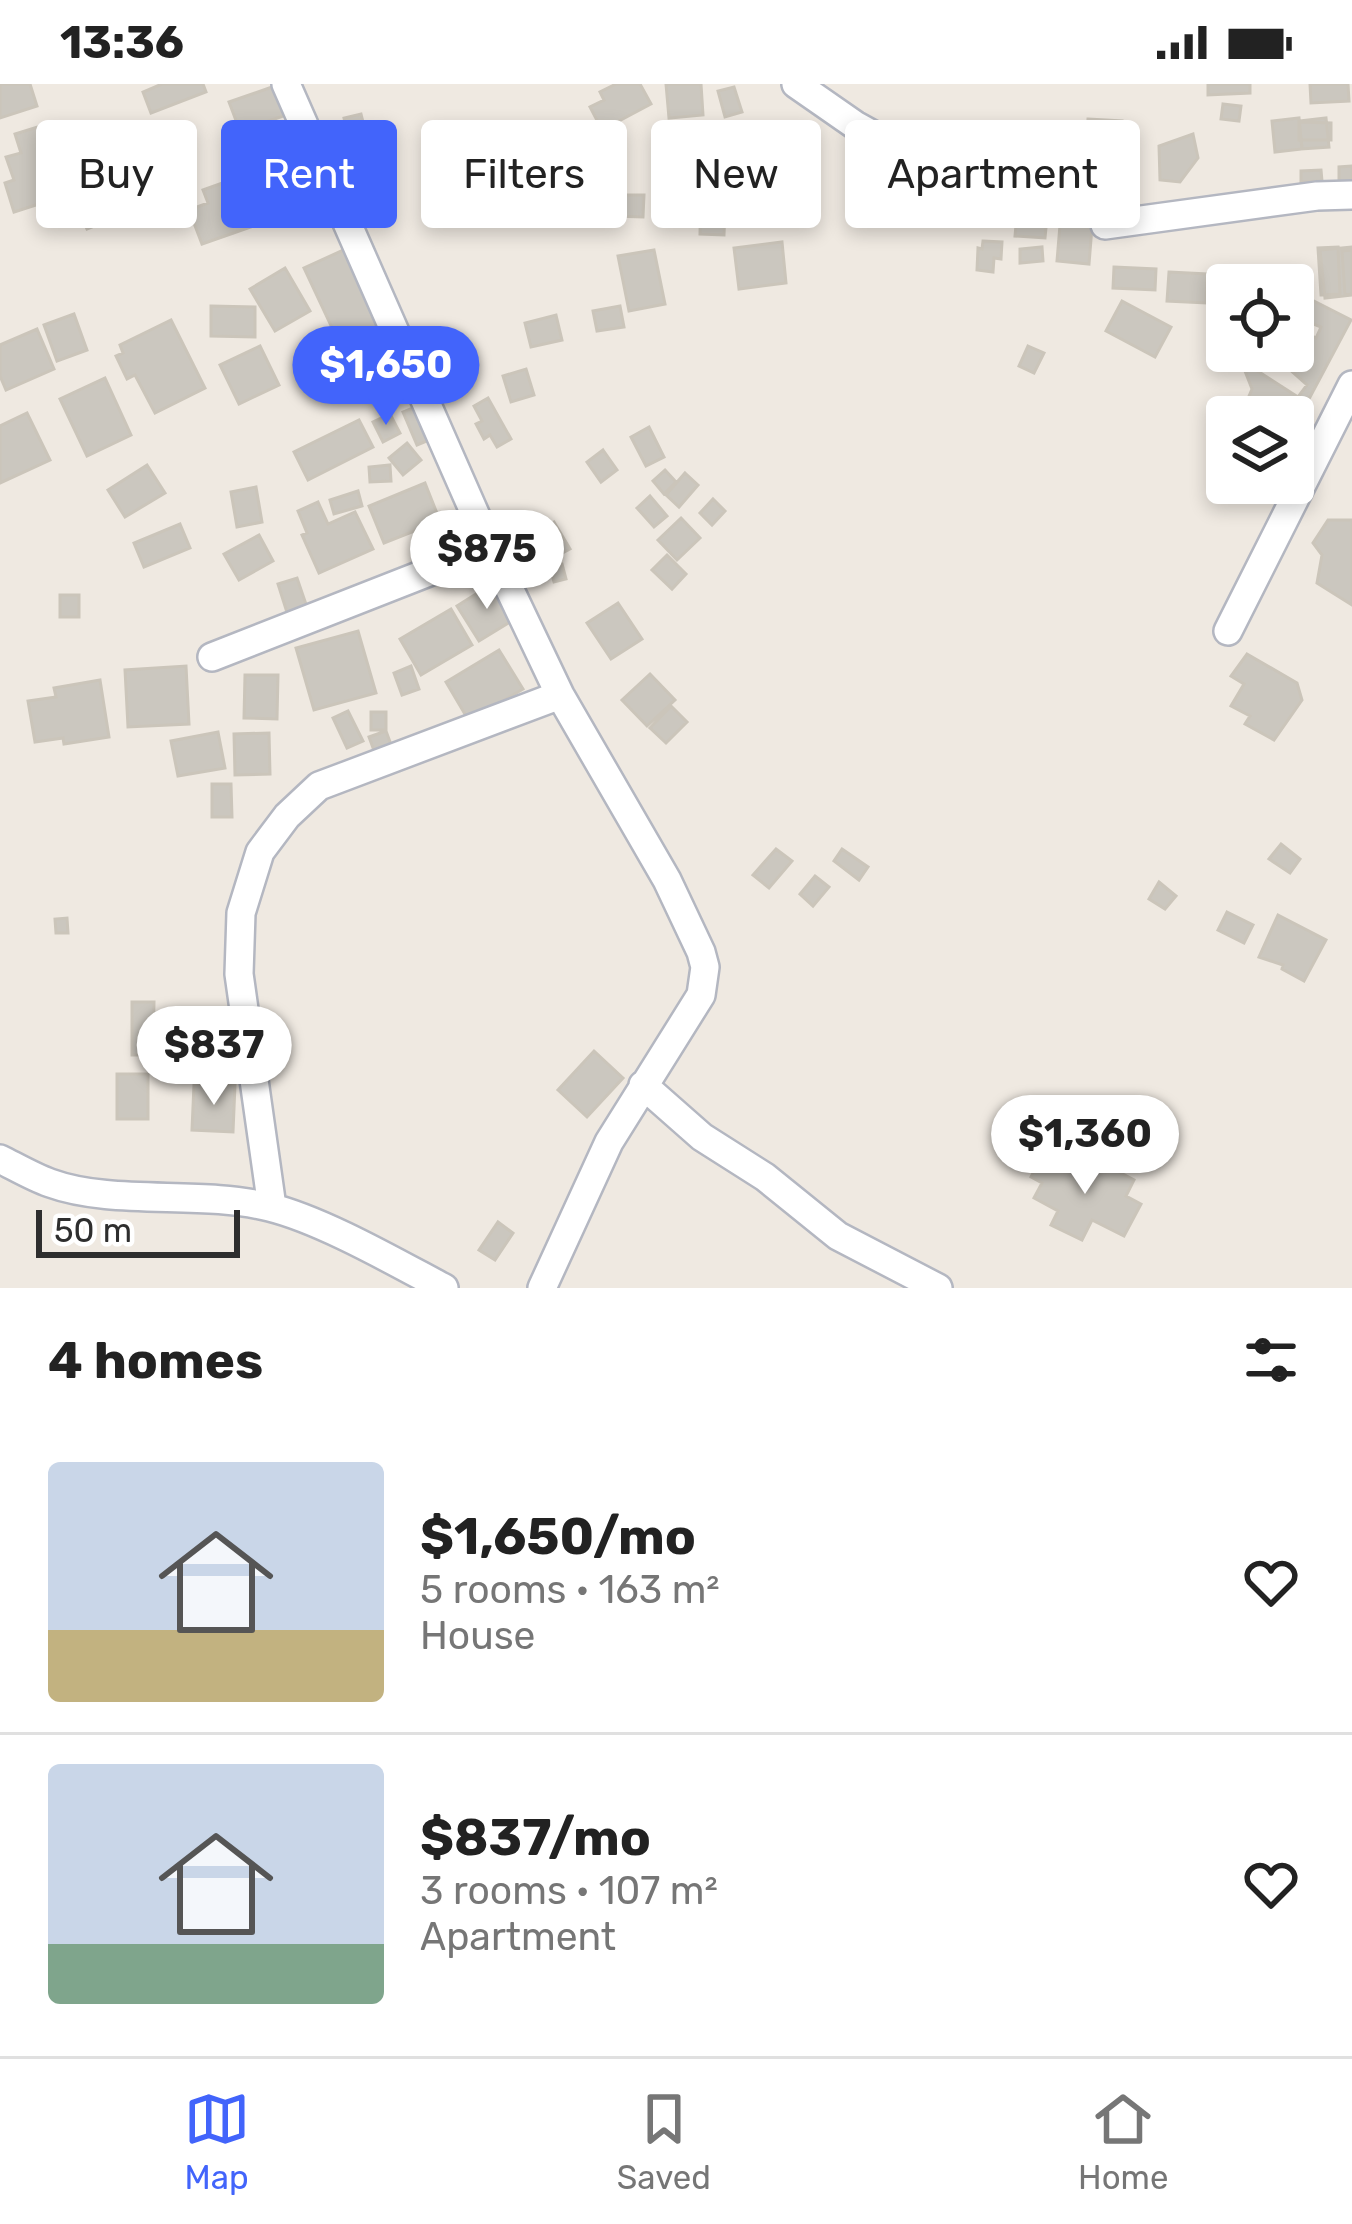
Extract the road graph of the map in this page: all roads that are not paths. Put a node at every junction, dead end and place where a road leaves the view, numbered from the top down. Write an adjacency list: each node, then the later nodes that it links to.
1 (286, 84): 7 (street)
2 (796, 84): 3 (street)
3 (848, 120)
4 (1352, 195): 5 (street)
5 (1140, 220)
6 (1352, 385): 8 (street)
7 (490, 548): 9 (street); 10 (street)
8 (1228, 631)
9 (212, 657)
10 (560, 695): 11 (street); 13 (street)
11 (643, 1085): 15 (street); 16 (street)
12 (0, 1160): 13 (street)
13 (272, 1208): 14 (street)
14 (444, 1288)
15 (542, 1288)
16 (938, 1288)

